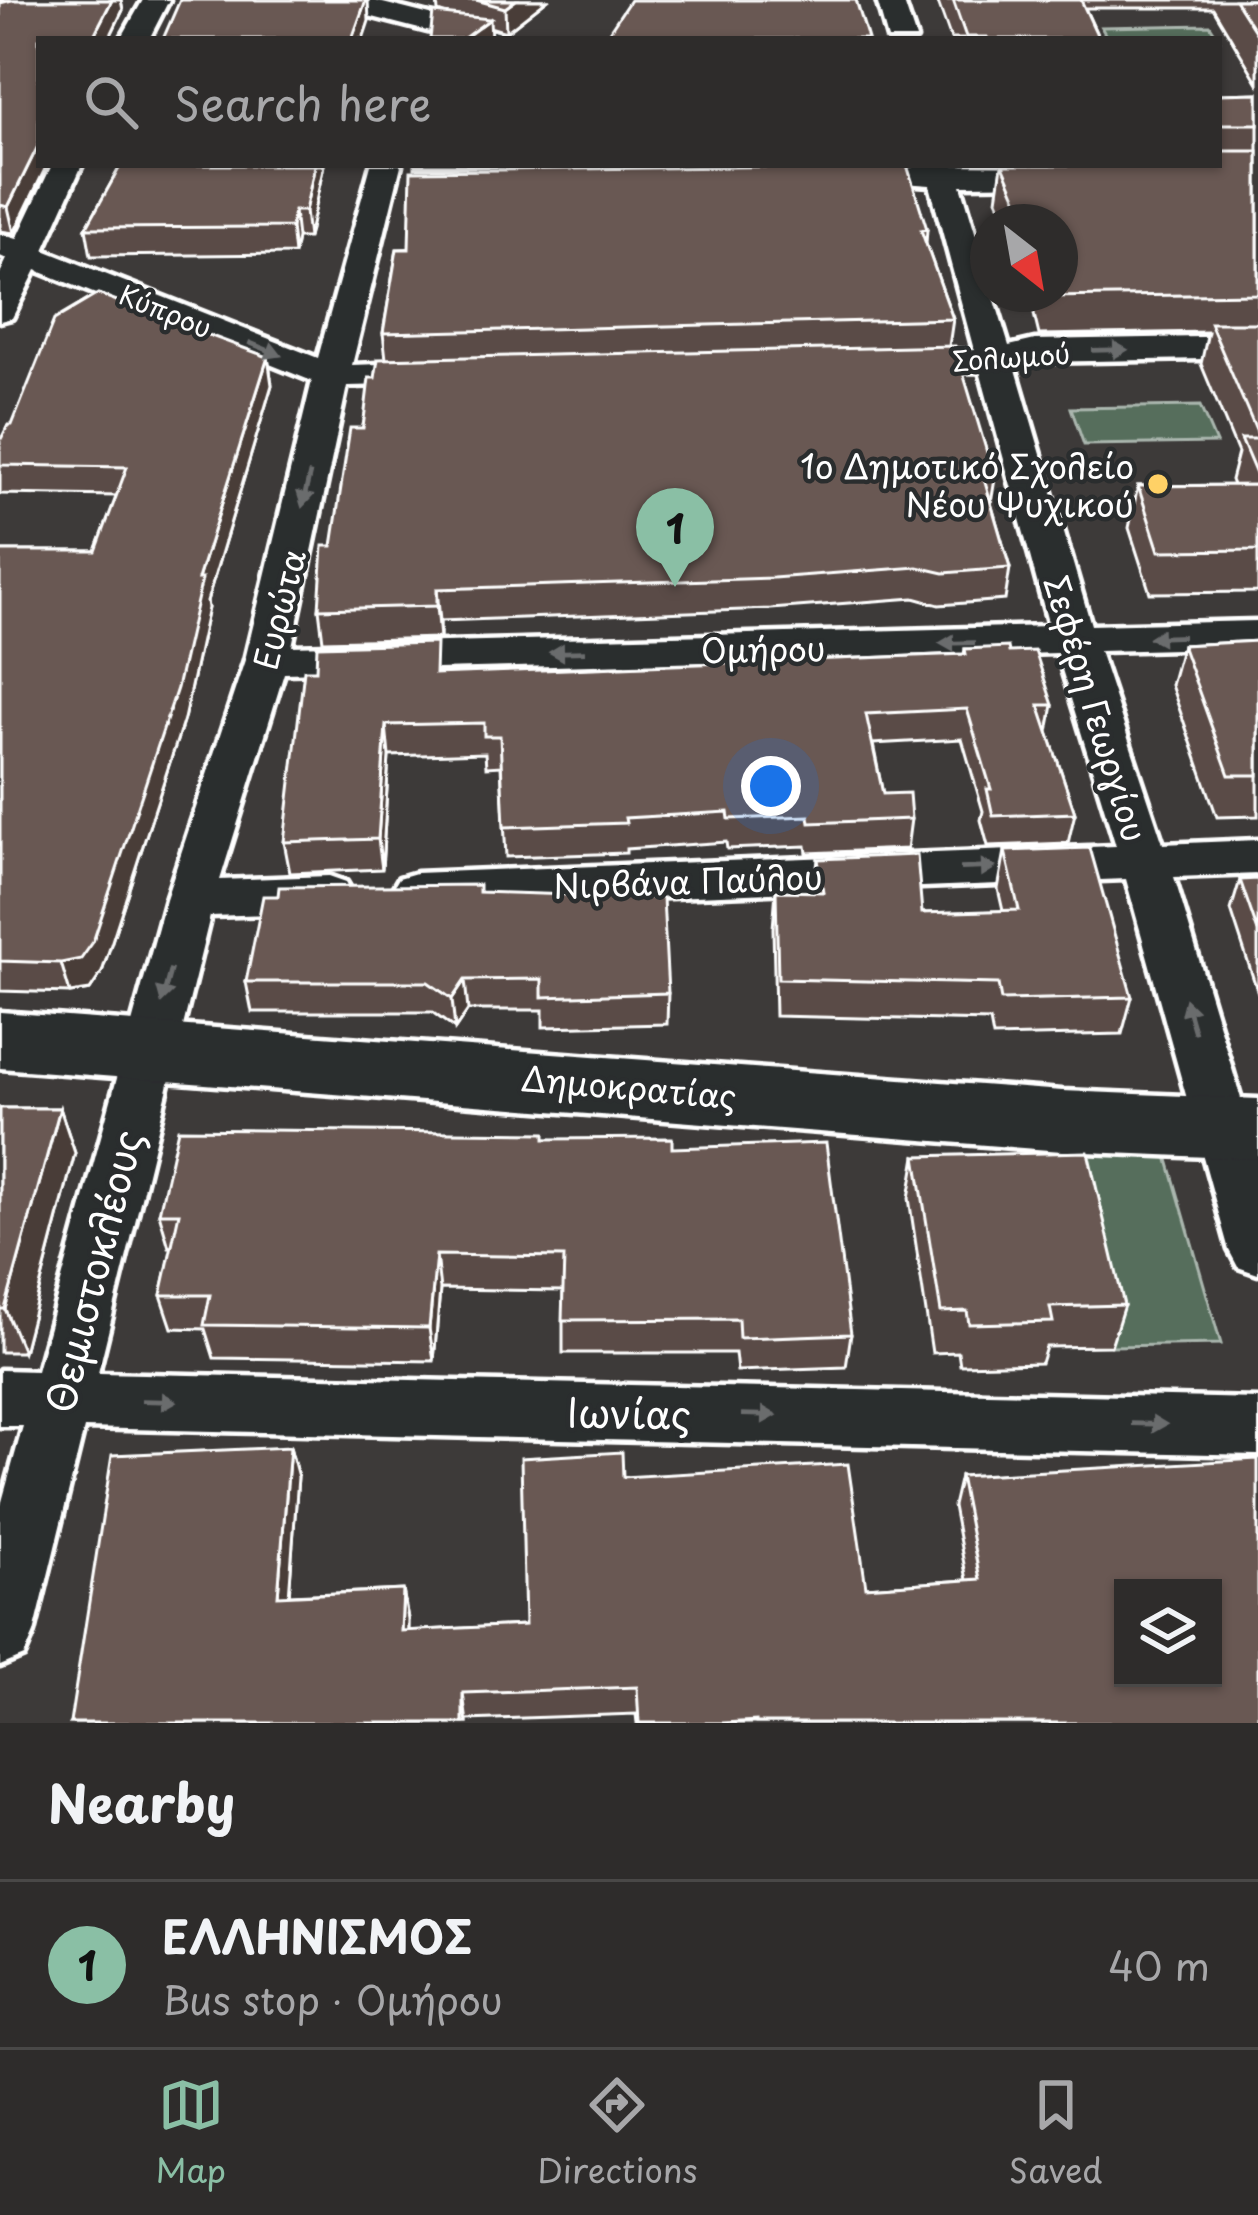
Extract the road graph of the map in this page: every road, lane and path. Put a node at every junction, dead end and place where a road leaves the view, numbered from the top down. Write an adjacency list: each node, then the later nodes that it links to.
1 (157, 0): 5 (street)
2 (339, 0): 4 (street)
3 (890, 0): 7 (street)
4 (426, 32): 6 (street)
5 (137, 36)
6 (463, 36)
7 (901, 36)
8 (65, 168): 13 (street)
9 (941, 170): 10 (street); 12 (street); 16 (street, Σεφέρη Γεωργίου)
10 (1100, 174)
11 (390, 177): 19 (street, Ευρώτα)
12 (872, 177)
13 (13, 249): 14 (street); 19 (street, Κύπρου, one-way to 19)
14 (0, 310)
15 (1258, 347): 16 (street, Σολωμού, one-way to 15)
16 (994, 360): 17 (street, Σολωμού); 21 (street, Σεφέρη Γεωργίου)
17 (852, 363)
18 (473, 372): 19 (street)
19 (331, 376): 22 (street, Ευρώτα, one-way to 22)
20 (1258, 634): 21 (street, Ομήρου, one-way to 21)
21 (1074, 640): 22 (street, Ομήρου, one-way to 22); 24 (street, Σεφέρη Γεωργίου)
22 (268, 660): 25 (street, Ευρώτα)
23 (1258, 857): 24 (street, Νιρβάνα Παύλου)
24 (1144, 862): 25 (street, Νιρβάνα Παύλου, one-way to 24); 28 (street, Σεφέρη Γεωργίου, one-way to 24)
25 (190, 899): 27 (street, Ευρώτα, one-way to 27)
26 (0, 1040): 27 (street, Δημοκρατίας)
27 (149, 1048): 28 (street, Δημοκρατίας); 31 (street, Θεμιστοκλέους)
28 (1240, 1129): 29 (street, Σεφέρη Γεωργίου)
29 (1258, 1250)
30 (0, 1399): 31 (street, Ιωνίας)
31 (60, 1399): 32 (street, Ιωνίας, one-way to 32); 33 (street, Θεμιστοκλέους)
32 (1258, 1427)
33 (0, 1633)

